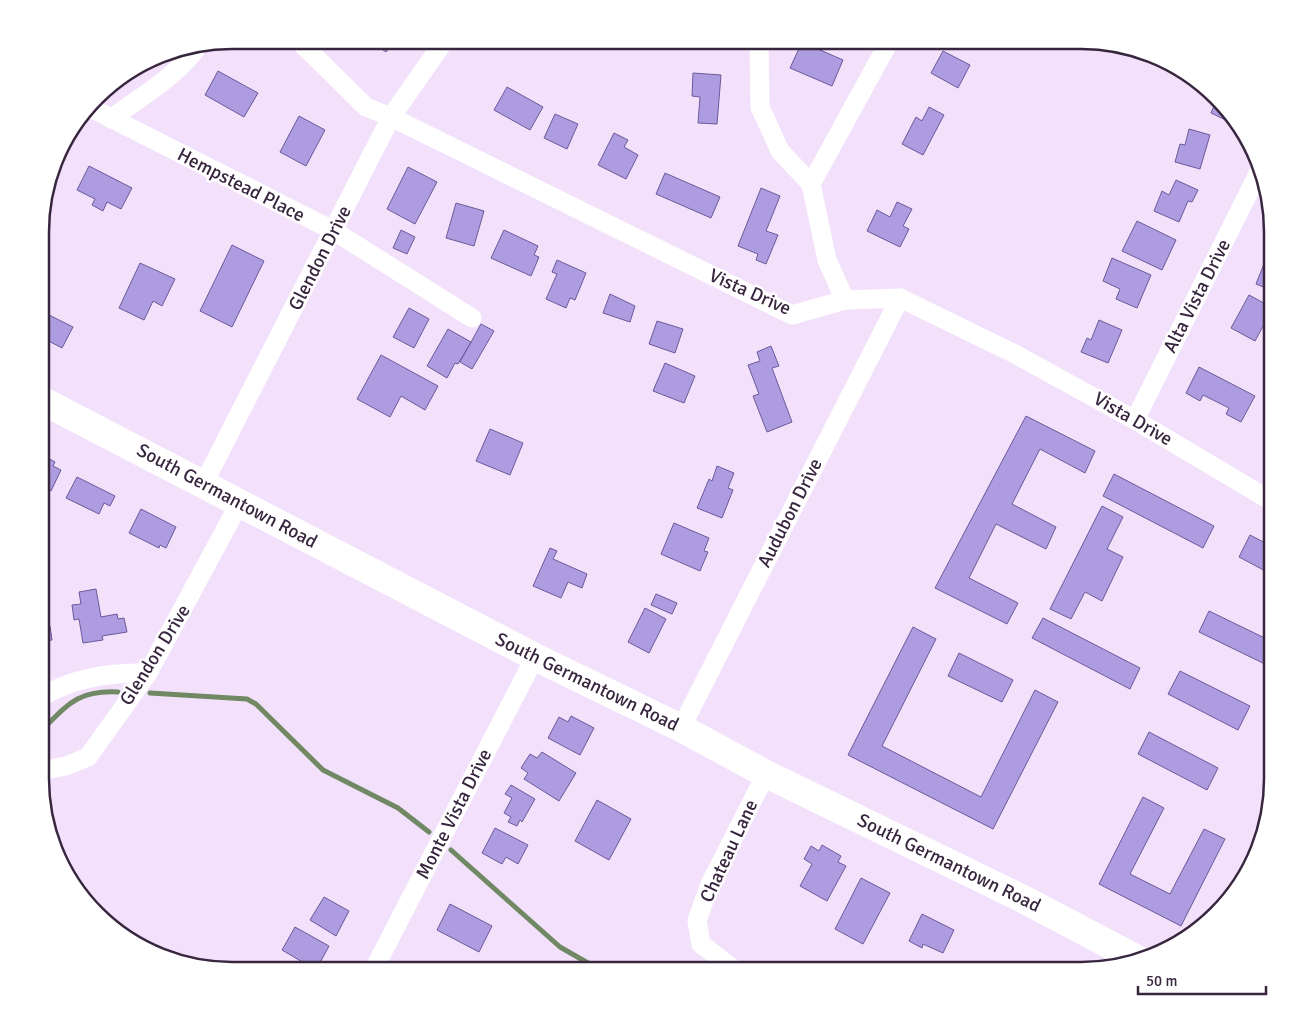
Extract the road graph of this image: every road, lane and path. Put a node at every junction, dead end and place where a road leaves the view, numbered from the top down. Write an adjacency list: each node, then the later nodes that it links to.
1 (307, 49): 7 (street, Vista Drive)
2 (439, 49): 7 (street, Glendon Drive)
3 (760, 49): 10 (street)
4 (885, 49): 10 (street)
5 (193, 53): 8 (street)
6 (94, 110): 8 (street)
7 (391, 117): 11 (street, Glendon Drive); 13 (street, Vista Drive)
8 (111, 118): 11 (street, Hempstead Place)
9 (1256, 178): 16 (street, Alta Vista Drive)
10 (811, 184): 13 (street)
11 (334, 231): 14 (street, Hempstead Place); 17 (street, Glendon Drive)
12 (900, 298): 13 (street, Vista Drive); 16 (street, Vista Drive); 23 (street, Audubon Drive)
13 (845, 300)
14 (472, 318)
15 (49, 404): 17 (main road, South Germantown Road)
16 (1136, 420): 18 (street, Vista Drive)
17 (204, 483): 19 (main road, South Germantown Road)
18 (1264, 497)
19 (239, 504): 20 (main road, South Germantown Road); 21 (street, Glendon Drive)
20 (534, 656): 23 (main road, South Germantown Road); 27 (street, Monte Vista Drive)
21 (148, 673): 22 (street); 24 (street, Glendon Drive)
22 (49, 692)
23 (681, 728): 25 (main road, South Germantown Road)
24 (49, 769)
25 (766, 774): 26 (main road, South Germantown Road); 28 (street, Chateau Lane)
26 (1130, 956)
27 (379, 962)
28 (724, 962)

